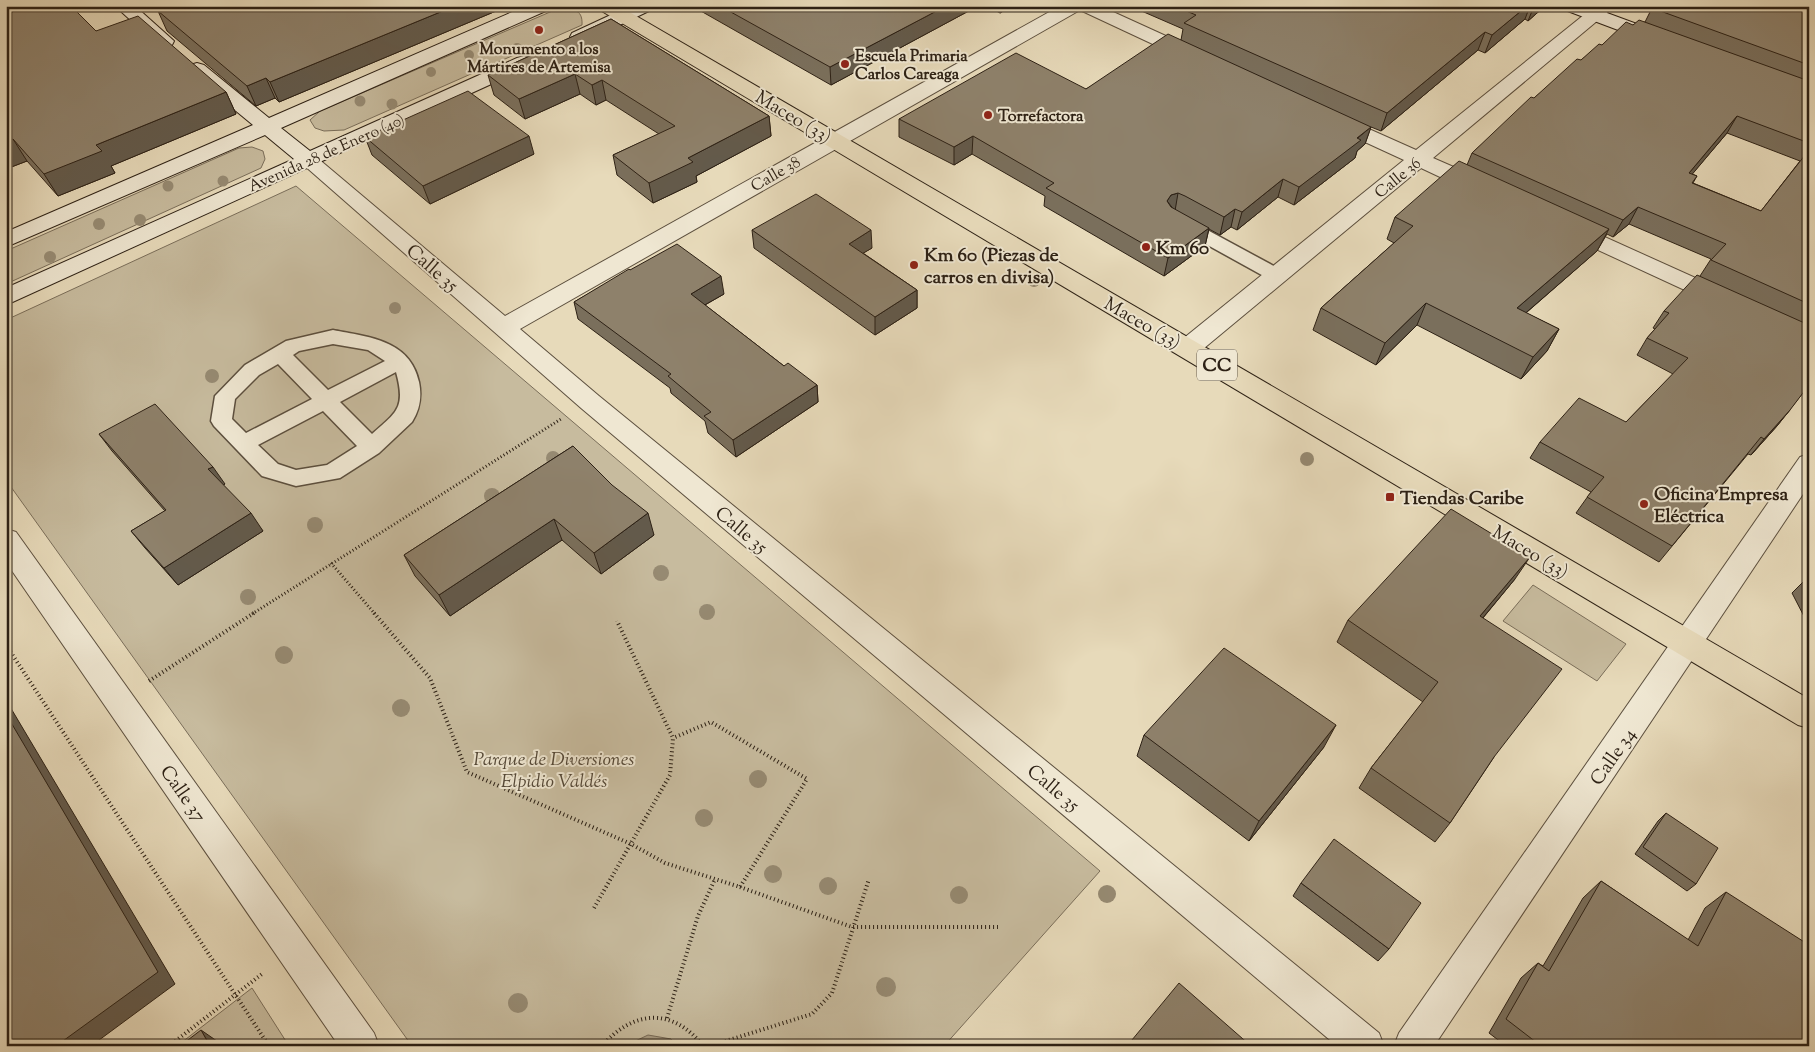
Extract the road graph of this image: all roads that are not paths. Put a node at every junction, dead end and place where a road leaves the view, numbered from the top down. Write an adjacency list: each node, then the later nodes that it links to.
1 (124, 6): 13 (street, Calle 35)
2 (542, 6): 13 (street)
3 (1074, 6): 14 (street, Calle 38)
4 (1086, 6): 11 (street)
5 (1571, 6): 7 (street)
6 (625, 10): 9 (street); 14 (main road, Maceo (33) / CC)
7 (1601, 11): 8 (street); 15 (street, Calle 36)
8 (1669, 43)
9 (560, 45)
10 (542, 54): 16 (street, Avenida 28 de Enero (40))
11 (1212, 64)
12 (1320, 114): 15 (street)
13 (266, 127): 16 (street, Calle 35); 20 (street)
14 (834, 140): 24 (street, Calle 38); 25 (main road, Maceo (33) / CC)
15 (1419, 159): 17 (street); 21 (street, Calle 36)
16 (308, 160): 22 (street, Avenida 28 de Enero (40)); 24 (street, Calle 35)
17 (1501, 196)
18 (1546, 217): 23 (street)
19 (1174, 219): 21 (lane)
20 (6, 240)
21 (1276, 275): 25 (street, Calle 36)
22 (6, 297)
23 (1736, 305)
24 (504, 327): 36 (street, Calle 35)
25 (1188, 348): 33 (main road, Maceo (33) / CC)
26 (280, 354): 27 (lane); 28 (lane); 29 (lane)
27 (401, 362): 28 (lane); 30 (lane)
28 (326, 401): 29 (lane); 30 (lane)
29 (243, 444): 30 (lane)
30 (371, 447)
31 (1809, 464): 33 (street, Calle 34)
32 (6, 540): 35 (street, Calle 37)
33 (1688, 644): 34 (main road, Maceo (33) / CC); 37 (street, Calle 34)
34 (1809, 715)
35 (361, 1046)
36 (1366, 1046)
37 (1412, 1046)

